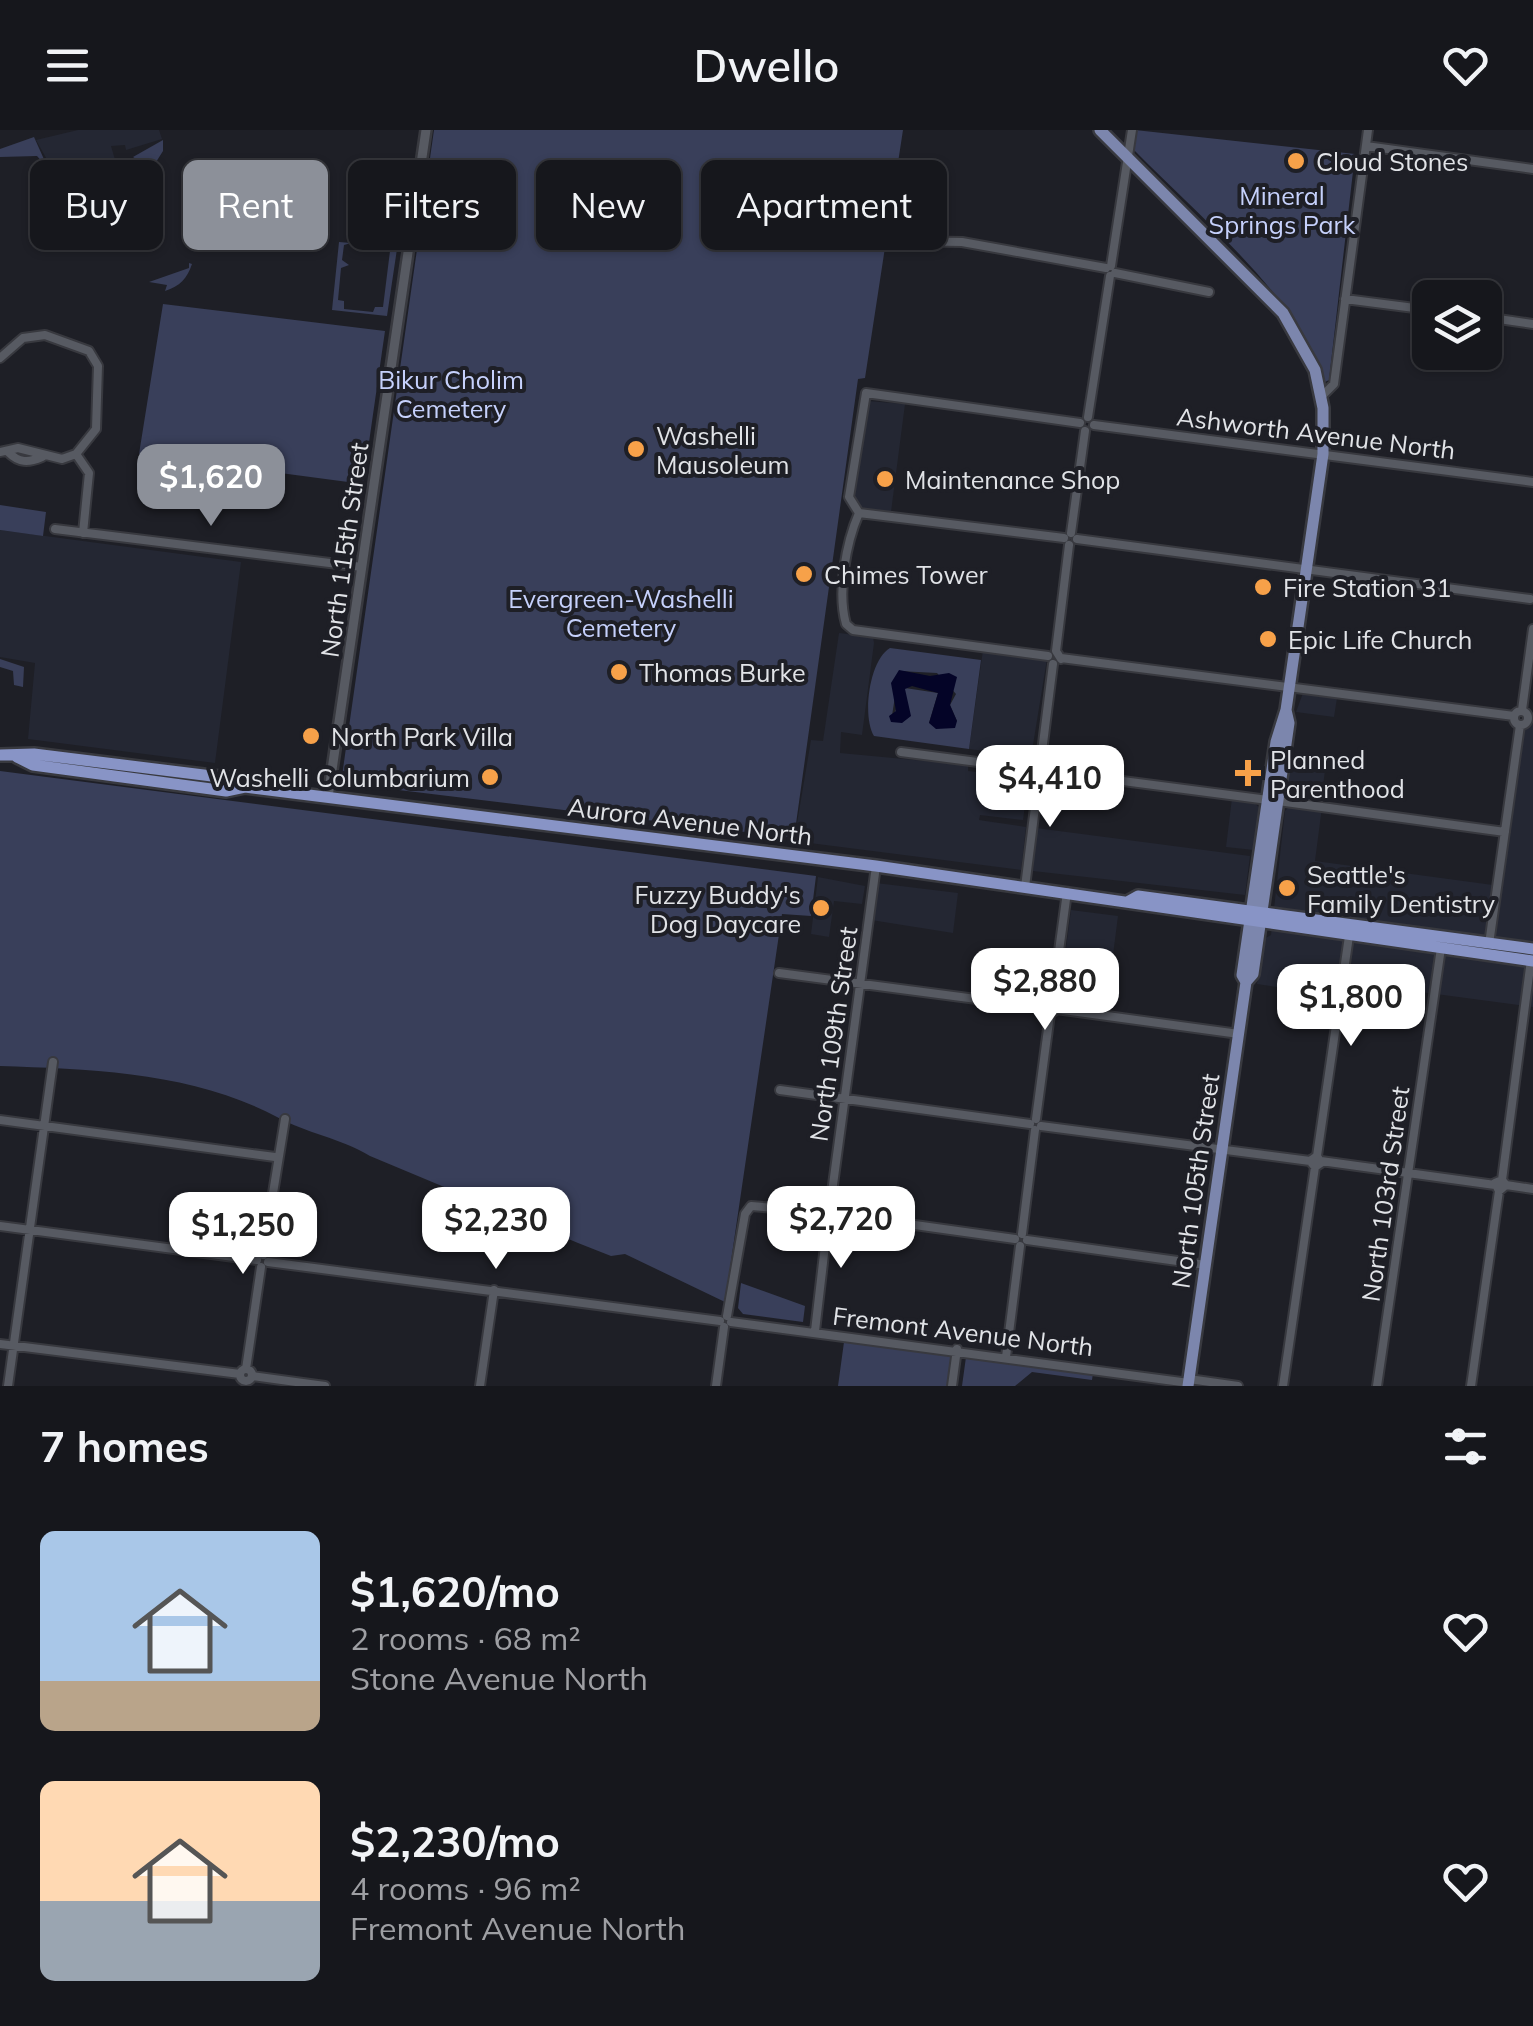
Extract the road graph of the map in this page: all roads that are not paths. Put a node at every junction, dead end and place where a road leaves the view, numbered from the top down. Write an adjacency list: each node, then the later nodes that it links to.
1 (426, 130): 26 (street, North 115th Street)
2 (1100, 130): 6 (main road, North 105th Street)
3 (1132, 130): 6 (street)
4 (1368, 130): 5 (street)
5 (1366, 146): 7 (street); 11 (street)
6 (1127, 155): 9 (street); 16 (main road, North 105th Street)
7 (1533, 169)
8 (947, 242): 9 (street)
9 (1110, 271): 10 (street); 17 (street)
10 (1209, 292)
11 (1345, 299): 12 (street); 16 (street)
12 (1412, 308)
13 (1502, 320): 14 (street)
14 (1533, 324)
15 (0, 358): 19 (street)
16 (1322, 396): 20 (main road, North 105th Street)
17 (1087, 424): 20 (street, Ashworth Avenue North); 22 (street, Ashworth Avenue North); 25 (street)
18 (4, 452): 19 (street)
19 (76, 454): 24 (street)
20 (1322, 454): 21 (street, Ashworth Avenue North); 27 (main road, North 105th Street)
21 (1533, 482)
22 (859, 513): 25 (street); 30 (street)
23 (55, 529): 24 (street)
24 (84, 533): 26 (street)
25 (1070, 539): 27 (street); 30 (street)
26 (362, 567): 38 (street, North 115th Street)
27 (1307, 570): 28 (street); 31 (main road, North 105th Street)
28 (1532, 600)
29 (1533, 629): 33 (street)
30 (1054, 657): 31 (street); 37 (street)
31 (1290, 686): 32 (street); 39 (main road, North 105th Street)
32 (1514, 716): 33 (street); 34 (street)
33 (1528, 716): 34 (street)
34 (1520, 725): 40 (street)
35 (900, 752): 37 (street)
36 (0, 755): 38 (highway, Aurora Avenue North)
37 (1039, 769): 39 (street); 42 (street)
38 (328, 797): 41 (highway, Aurora Avenue North)
39 (1273, 800): 40 (street); 44 (main road, North 105th Street)
40 (1505, 832): 46 (street)
41 (876, 866): 42 (highway, Aurora Avenue North); 50 (street, North 109th Street)
42 (1026, 887): 43 (highway, Aurora Avenue North)
43 (1067, 892): 44 (highway, Aurora Avenue North); 51 (street)
44 (1256, 917): 45 (highway, Aurora Avenue North); 46 (highway, Aurora Avenue North); 52 (main road, North 105th Street)
45 (1349, 936): 47 (highway, Aurora Avenue North); 62 (street)
46 (1489, 944): 48 (highway, Aurora Avenue North)
47 (1441, 948): 48 (highway, Aurora Avenue North); 63 (street, North 103rd Street)
48 (1532, 957): 64 (street)
49 (779, 973): 50 (street)
50 (861, 983): 51 (street); 55 (street, North 109th Street)
51 (1050, 1009): 52 (street); 58 (street)
52 (1239, 1034): 60 (main road, North 105th Street)
53 (54, 1062): 59 (street)
54 (780, 1090): 55 (street)
55 (845, 1098): 58 (street); 66 (street, North 109th Street)
56 (285, 1119): 61 (street)
57 (0, 1120): 59 (street)
58 (1035, 1125): 60 (street); 69 (street)
59 (45, 1126): 61 (street); 68 (street)
60 (1222, 1150): 62 (street); 71 (main road, North 105th Street)
61 (276, 1157): 70 (street)
62 (1316, 1161): 63 (street); 87 (street)
63 (1408, 1172): 64 (street); 88 (street, North 103rd Street)
64 (1501, 1185): 65 (street); 89 (street)
65 (1533, 1189)
66 (829, 1214): 69 (street); 73 (street); 74 (street, North 109th Street)
67 (0, 1226): 68 (street, Fremont Avenue North)
68 (30, 1230): 70 (street, Fremont Avenue North); 76 (street)
69 (1021, 1240): 71 (street); 78 (street)
70 (262, 1261): 72 (street, Fremont Avenue North); 79 (street)
71 (1206, 1265): 80 (main road, North 105th Street)
72 (494, 1290): 73 (street, Fremont Avenue North); 83 (street)
73 (726, 1322): 74 (street, Fremont Avenue North); 84 (street)
74 (815, 1331): 77 (street, Fremont Avenue North)
75 (0, 1344): 76 (street)
76 (14, 1346): 79 (street); 81 (street)
77 (957, 1349): 78 (street, Fremont Avenue North); 85 (street)
78 (1006, 1356): 80 (street, Fremont Avenue North)
79 (245, 1378): 82 (street)
80 (1188, 1382): 86 (street, Fremont Avenue North)
81 (8, 1386)
82 (325, 1386)
83 (480, 1386)
84 (716, 1386)
85 (952, 1386)
86 (1238, 1386)
87 (1283, 1386)
88 (1377, 1386)
89 (1471, 1386)

